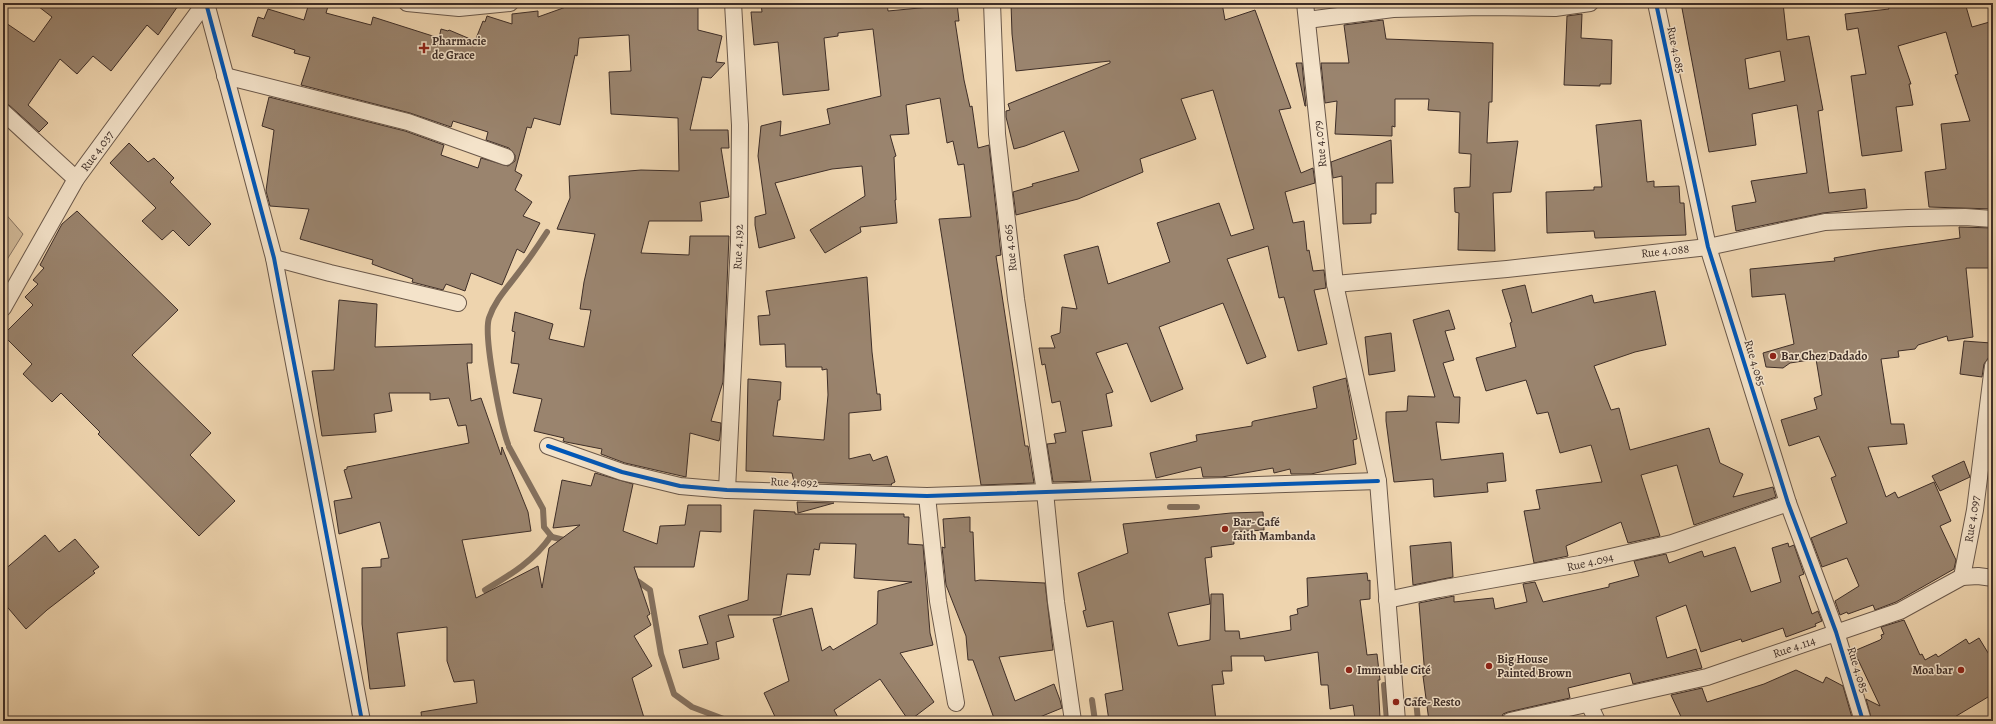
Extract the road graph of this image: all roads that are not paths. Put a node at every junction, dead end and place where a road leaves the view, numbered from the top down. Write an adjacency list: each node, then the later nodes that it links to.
1 (206, 3): 10 (street); 13 (street, Rue 4.037)
2 (406, 3): 3 (street)
3 (510, 3)
4 (732, 3): 23 (street, Rue 4.192)
5 (992, 3): 24 (street, Rue 4.065)
6 (1304, 3): 9 (street, Rue 4.079)
7 (1590, 3): 9 (street)
8 (1656, 3): 15 (street, Rue 4.085)
9 (1307, 20): 17 (street, Rue 4.079)
10 (225, 76): 12 (street); 16 (street)
11 (3, 112): 13 (street)
12 (506, 157)
13 (76, 179): 19 (street, Rue 4.037)
14 (1993, 219): 15 (street, Rue 4.088)
15 (1708, 246): 17 (street, Rue 4.088); 26 (street, Rue 4.085)
16 (274, 258): 18 (street); 33 (street)
17 (1335, 284): 22 (street, Rue 4.079)
18 (458, 303)
19 (3, 308)
20 (1993, 366): 27 (street, Rue 4.097)
21 (548, 446): 23 (street, Rue 4.092)
22 (1378, 481): 24 (street, Rue 4.092); 29 (street, Rue 4.079)
23 (727, 490): 25 (street, Rue 4.092)
24 (1045, 492): 25 (street, Rue 4.092); 34 (street, Rue 4.065)
25 (927, 496): 31 (street)
26 (1788, 503): 29 (street, Rue 4.094); 30 (street, Rue 4.085)
27 (1962, 577): 28 (street, Rue 4.114); 30 (street, Rue 4.114)
28 (1993, 578)
29 (1387, 600): 35 (street, Rue 4.079)
30 (1836, 632): 32 (street, Rue 4.114); 38 (street, Rue 4.085)
31 (956, 703)
32 (1589, 704): 36 (street, Rue 4.114); 37 (street)
33 (362, 721)
34 (1072, 721)
35 (1397, 721)
36 (1510, 721)
37 (1597, 721)
38 (1863, 721)

